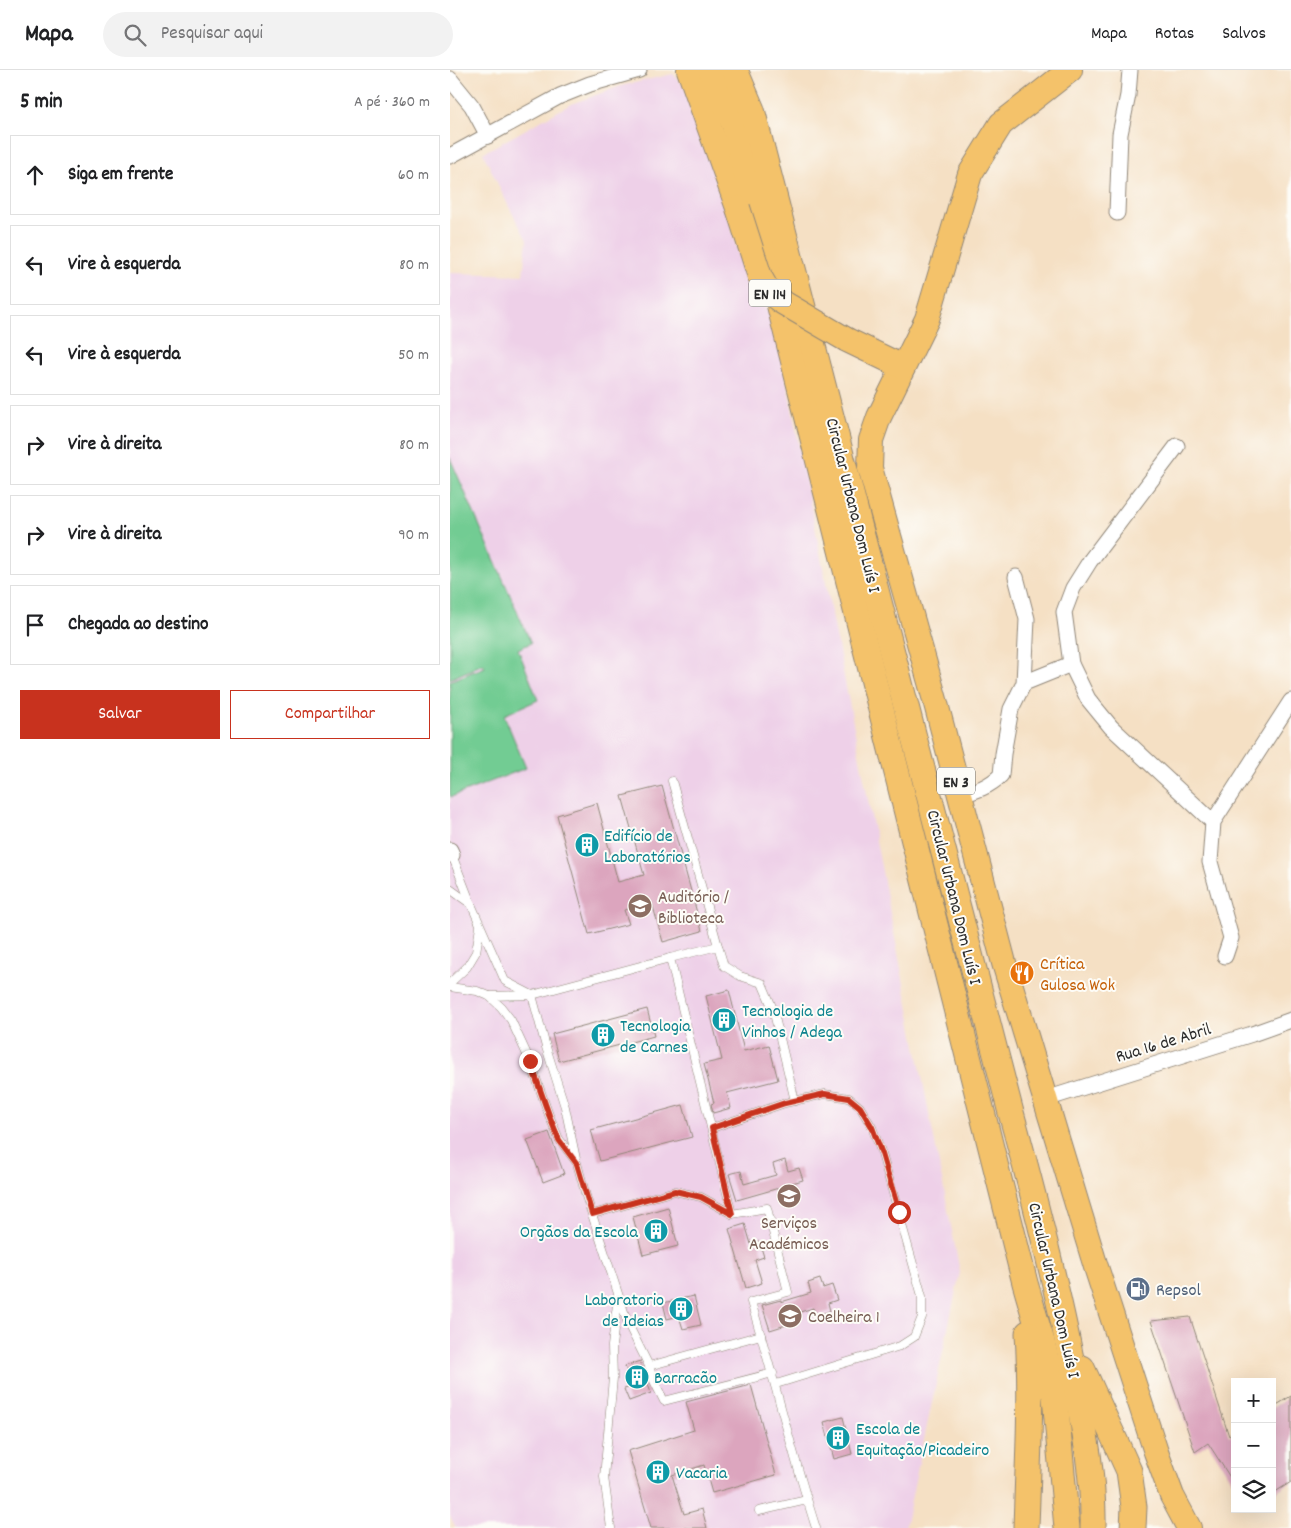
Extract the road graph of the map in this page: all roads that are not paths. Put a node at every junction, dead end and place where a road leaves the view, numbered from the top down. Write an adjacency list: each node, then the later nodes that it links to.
1 (598, 70): 7 (street)
2 (689, 70): 12 (main road, EN 114, bridge)
3 (711, 70): 39 (highway, Circular Urbana Dom Luís I)
4 (735, 70): 41 (highway, Circular Urbana Dom Luís I)
5 (1070, 70): 12 (main road, EN 3)
6 (1130, 70): 11 (street)
7 (634, 71): 9 (street)
8 (451, 77): 9 (street)
9 (488, 136): 10 (street)
10 (450, 156)
11 (1117, 213)
12 (903, 367): 19 (main road, EN 3)
13 (1177, 446): 15 (street)
14 (1016, 577): 16 (street)
15 (1071, 664): 16 (street); 20 (street)
16 (1024, 683): 19 (street)
17 (1291, 701): 20 (street)
18 (672, 781): 25 (lane)
19 (960, 795): 33 (main road, EN 3)
20 (1213, 822): 26 (street)
21 (451, 853): 23 (lane)
22 (450, 889): 23 (lane)
23 (471, 904): 24 (lane)
24 (481, 926): 28 (lane); 30 (lane)
25 (718, 946): 27 (lane); 34 (lane)
26 (1225, 956)
27 (670, 958): 30 (lane); 35 (lane)
28 (450, 983)
29 (450, 987): 31 (lane)
30 (532, 995): 31 (lane); 36 (lane)
31 (489, 996): 36 (lane)
32 (1291, 1020): 33 (street, Rua 16 de Abril)
33 (1046, 1098): 54 (main road, EN 3)
34 (795, 1101): 35 (lane); 45 (lane)
35 (712, 1128): 38 (lane)
36 (577, 1164): 37 (lane)
37 (592, 1214): 38 (lane); 40 (lane)
38 (732, 1214): 42 (lane)
39 (1024, 1277): 50 (highway); 51 (highway, Circular Urbana Dom Luís I)
40 (618, 1292): 43 (lane); 48 (lane)
41 (1066, 1333): 52 (highway, Circular Urbana Dom Luís I); 53 (highway)
42 (762, 1335): 43 (lane); 44 (lane)
43 (649, 1366): 44 (lane)
44 (773, 1373): 45 (lane)
45 (776, 1384): 46 (lane)
46 (807, 1500): 47 (lane); 49 (lane)
47 (759, 1511)
48 (611, 1528)
49 (816, 1528)
50 (1026, 1528)
51 (1067, 1528)
52 (1093, 1528)
53 (1133, 1528)
54 (1188, 1528)

